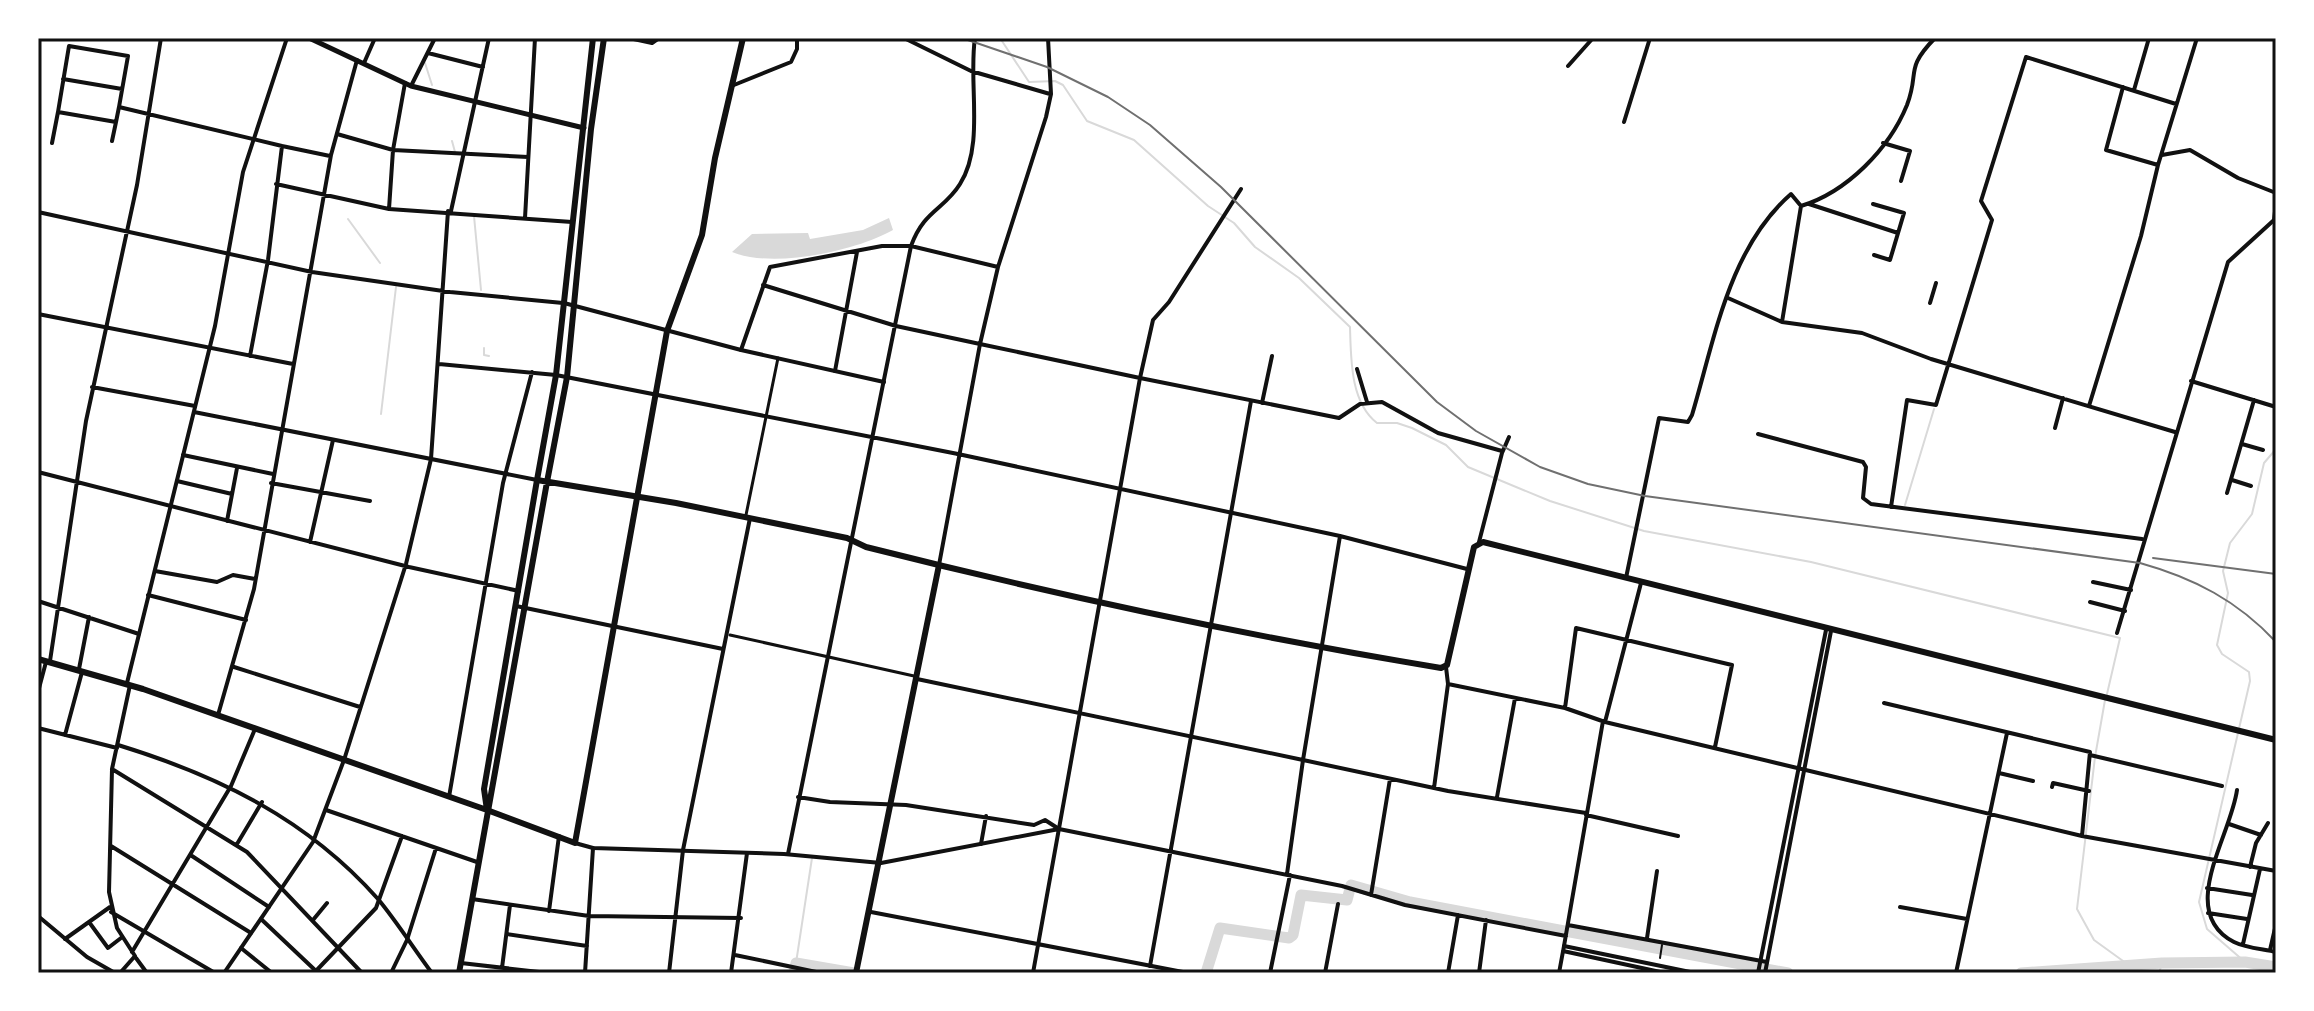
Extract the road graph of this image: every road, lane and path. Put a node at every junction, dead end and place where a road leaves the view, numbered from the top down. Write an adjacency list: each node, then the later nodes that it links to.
1 (161, 38): 39 (street)
2 (287, 38): 45 (street)
3 (309, 38): 23 (main road)
4 (375, 38): 24 (street)
5 (435, 38): 22 (street)
6 (489, 38): 26 (street)
7 (535, 38): 40 (street)
8 (593, 38): 43 (main road)
9 (604, 38): 43 (main road)
10 (629, 38): 11 (street)
11 (659, 38)
12 (743, 38): 30 (main road)
13 (797, 38): 30 (street)
14 (904, 38): 27 (street)
15 (975, 38): 27 (street)
16 (1048, 38): 34 (street)
17 (1593, 38): 25 (street)
18 (1650, 38): 42 (street)
19 (1935, 38): 48 (street)
20 (2148, 38): 33 (street)
21 (2197, 38): 36 (street)
22 (428, 53): 26 (street); 29 (street)
23 (357, 60): 24 (main road); 44 (street)
24 (364, 63): 29 (main road)
25 (1568, 66)
26 (483, 67): 35 (street)
27 (971, 71): 34 (street); 72 (street)
28 (63, 79): 32 (street); 32 (street); 38 (street)
29 (408, 84): 35 (main road); 50 (street)
30 (734, 85): 91 (main road)
31 (2123, 87): 33 (street); 55 (street); 98 (street)
32 (122, 89): 37 (street)
33 (2134, 90): 36 (street)
34 (1051, 94): 77 (street)
35 (474, 101): 40 (main road); 51 (street)
36 (2176, 104): 52 (street)
37 (119, 107): 39 (street); 41 (street)
38 (58, 112): 41 (street); 47 (street)
39 (149, 114): 45 (street); 70 (street)
40 (531, 115): 43 (main road); 54 (street)
41 (116, 122): 46 (street)
42 (1624, 122)
43 (586, 128): 69 (main road); 85 (main road)
44 (337, 134): 50 (street); 53 (street)
45 (255, 139): 49 (street); 74 (street)
46 (112, 141)
47 (52, 143)
48 (1883, 143): 56 (street); 62 (street)
49 (282, 146): 53 (street); 57 (street)
50 (393, 150): 51 (street); 65 (street)
51 (462, 154): 54 (street); 66 (street)
52 (2161, 155): 55 (street); 59 (street)
53 (331, 156): 60 (street)
54 (528, 157): 68 (street)
55 (2158, 165): 116 (street)
56 (1901, 181)
57 (276, 184): 60 (street); 76 (street)
58 (1241, 189): 106 (street)
59 (2276, 193)
60 (325, 196): 65 (street); 78 (street)
61 (2276, 203): 107 (street)
62 (1809, 204): 64 (street); 71 (street)
63 (1873, 204): 71 (street)
64 (1801, 206): 82 (street); 88 (street)
65 (389, 209): 66 (street)
66 (449, 211): 68 (street); 81 (street)
67 (38, 212): 70 (street)
68 (525, 218): 69 (street)
69 (572, 222): 83 (main road)
70 (127, 230): 74 (street); 89 (street)
71 (1898, 233): 75 (street)
72 (911, 246): 73 (street); 77 (street); 90 (street)
73 (857, 252): 80 (street); 86 (street)
74 (228, 253): 76 (street); 93 (street)
75 (1874, 255)
76 (268, 260): 78 (street); 95 (street)
77 (998, 267): 92 (street)
78 (312, 272): 81 (street); 99 (street)
79 (1936, 283): 84 (street)
80 (763, 285): 86 (street); 94 (street)
81 (444, 291): 83 (street); 100 (street)
82 (1728, 298): 88 (street); 166 (street)
83 (564, 303): 85 (street); 104 (main road)
84 (1930, 303)
85 (573, 304): 91 (street); 105 (main road)
86 (848, 311): 90 (street); 102 (street)
87 (38, 314): 89 (street)
88 (1782, 322): 98 (street)
89 (105, 325): 93 (street); 109 (street)
90 (896, 326): 92 (street); 108 (street)
91 (667, 331): 94 (street); 110 (main road)
92 (980, 344): 106 (street); 130 (street)
93 (209, 348): 95 (street); 118 (street)
94 (741, 350): 97 (street)
95 (250, 356): 99 (street)
96 (1272, 356): 115 (street)
97 (778, 358): 102 (street); 119 (street)
98 (1948, 363): 111 (street); 150 (street)
99 (293, 364): 120 (street)
100 (439, 364): 103 (street); 132 (street)
101 (1357, 369): 114 (street)
102 (835, 371): 108 (street)
103 (532, 372): 104 (street); 136 (street)
104 (556, 375): 105 (street); 137 (main road)
105 (567, 377): 110 (street); 140 (main road)
106 (1140, 378): 113 (street); 144 (street)
107 (2191, 381): 112 (street); 122 (street)
108 (884, 382): 124 (street)
109 (92, 387): 118 (street); 142 (street)
110 (656, 394): 119 (street); 148 (main road)
111 (2063, 398): 116 (street); 121 (street)
112 (2254, 400): 117 (street); 127 (street)
113 (1251, 401): 115 (street); 152 (street)
114 (1367, 402): 115 (street); 129 (street)
115 (1262, 403)
116 (2089, 406): 122 (street)
117 (2276, 407)
118 (194, 409): 120 (street); 131 (street)
119 (767, 416): 124 (street); 153 (street)
120 (281, 428): 126 (street); 135 (street)
121 (2055, 428)
122 (2175, 432): 157 (street)
123 (1758, 434): 150 (street)
124 (874, 436): 130 (street); 158 (street)
125 (1509, 437): 129 (street)
126 (333, 440): 132 (street); 145 (street)
127 (2242, 444): 128 (street); 138 (street)
128 (2263, 450)
129 (1502, 451): 160 (street)
130 (958, 454): 144 (street); 162 (street)
131 (183, 455): 133 (street); 139 (street)
132 (431, 459): 136 (street); 161 (street)
133 (237, 468): 135 (street); 147 (street)
134 (38, 472): 142 (street)
135 (273, 474): 141 (street)
136 (505, 474): 137 (street); 169 (street)
137 (537, 480): 140 (main road); 171 (main road)
138 (2232, 480): 143 (street); 146 (street)
139 (177, 481): 147 (street); 151 (street)
140 (547, 482): 148 (main road); 178 (main road)
141 (271, 483): 145 (street); 155 (street)
142 (76, 484): 151 (street); 177 (street)
143 (2251, 486)
144 (1118, 491): 152 (street); 174 (street)
145 (321, 492): 149 (street); 159 (street)
146 (2227, 493)
147 (232, 494): 154 (street)
148 (637, 497): 153 (main road); 182 (main road)
149 (370, 501)
150 (1891, 507): 157 (street)
151 (170, 508): 154 (street); 164 (street)
152 (1230, 514): 156 (street); 183 (street)
153 (747, 518): 158 (main road); 190 (street)
154 (227, 521): 155 (street)
155 (264, 530): 159 (street); 165 (street)
156 (1340, 536): 163 (street); 189 (street)
157 (2142, 539): 170 (street)
158 (852, 541): 162 (main road); 191 (street)
159 (310, 542): 161 (street)
160 (1479, 543): 163 (main road); 166 (main road)
161 (406, 564): 169 (street); 203 (street)
162 (939, 565): 174 (main road); 197 (main road)
163 (1467, 569): 195 (main road)
164 (155, 571): 165 (street); 172 (street)
165 (255, 579): 181 (street)
166 (1626, 580): 168 (main road)
167 (2093, 582): 170 (street)
168 (1641, 583): 184 (main road); 188 (street)
169 (485, 584): 171 (street); 230 (street)
170 (2131, 590): 179 (street)
171 (519, 591): 176 (main road)
172 (148, 595): 181 (street); 186 (street)
173 (38, 601): 177 (street)
174 (1099, 602): 183 (main road); 205 (street)
175 (2090, 602): 179 (street)
176 (516, 606): 178 (street); 236 (main road)
177 (60, 608): 180 (street); 193 (street)
178 (526, 608): 182 (street); 236 (main road)
179 (2125, 611): 185 (street)
180 (89, 617): 186 (street); 196 (street)
181 (246, 620): 194 (street)
182 (613, 625): 190 (street); 250 (main road)
183 (1209, 626): 189 (main road); 212 (street)
184 (1829, 630): 213 (main road); 219 (street)
185 (2117, 633)
186 (139, 634): 199 (street)
187 (730, 635): 191 (street)
188 (1627, 641): 204 (street); 207 (street); 215 (street)
189 (1322, 647): 195 (main road); 218 (street)
190 (723, 649): 256 (street)
191 (828, 657): 197 (street); 231 (street)
192 (38, 659): 193 (main road)
193 (48, 662): 196 (main road); 200 (street)
194 (234, 667): 203 (street); 206 (street)
195 (1446, 667): 198 (street)
196 (80, 671): 199 (main road); 211 (street)
197 (916, 677): 205 (street); 234 (main road)
198 (1448, 684): 201 (street); 227 (street)
199 (128, 685): 206 (main road); 214 (street)
200 (38, 692)
201 (1515, 698): 204 (street); 232 (street)
202 (1884, 703): 210 (street)
203 (360, 707): 217 (street)
204 (1565, 708): 207 (street)
205 (1078, 714): 212 (street); 243 (street)
206 (218, 715): 209 (main road)
207 (1604, 721): 215 (street); 238 (street)
208 (38, 728): 211 (street)
209 (255, 729): 217 (main road); 224 (street)
210 (2007, 733): 216 (street); 221 (street)
211 (65, 735): 214 (street)
212 (1191, 738): 218 (street); 257 (street)
213 (2276, 740)
214 (118, 746): 220 (street); 224 (street)
215 (1715, 747): 219 (street)
216 (2091, 755): 225 (street); 229 (street)
217 (344, 760): 230 (main road); 235 (street)
218 (1303, 760): 222 (street); 268 (street)
219 (1802, 768): 237 (street); 317 (street)
220 (112, 769): 242 (street); 253 (street)
221 (1999, 773): 223 (street); 237 (street)
222 (1390, 779): 227 (street); 272 (street)
223 (2033, 781)
224 (231, 786): 233 (street); 242 (street)
225 (2222, 786)
226 (2052, 787): 229 (street)
227 (1434, 788): 232 (street)
228 (2237, 790): 241 (street)
229 (2089, 791): 248 (street)
230 (449, 797): 236 (main road)
231 (798, 797): 234 (street); 259 (street)
232 (1497, 797): 238 (street)
233 (262, 802): 249 (street); 251 (street)
234 (893, 805): 239 (street); 263 (main road)
235 (326, 810): 245 (street); 249 (street)
236 (487, 810): 246 (main road); 262 (main road)
237 (1988, 813): 248 (street); 291 (street)
238 (1586, 814): 247 (street); 297 (street)
239 (986, 816): 243 (street); 252 (street)
240 (2268, 823): 244 (street)
241 (2229, 824): 244 (street); 261 (street)
242 (208, 827): 251 (street); 260 (street)
243 (1059, 829): 252 (street); 257 (street); 307 (street)
244 (2261, 835): 264 (street)
245 (402, 836): 254 (street); 275 (street)
246 (559, 836): 250 (main road); 282 (street)
247 (1678, 836)
248 (2082, 836): 261 (street)
249 (313, 842): 271 (street); 275 (street)
250 (575, 843): 255 (street)
251 (237, 844): 271 (street)
252 (981, 844): 263 (street)
253 (111, 846): 269 (street); 281 (street)
254 (436, 848): 262 (street); 305 (street)
255 (593, 848): 256 (street); 287 (street)
256 (683, 850): 258 (street); 290 (street)
257 (1173, 852): 268 (street); 319 (street)
258 (747, 853): 259 (street); 288 (street)
259 (788, 854): 263 (street)
260 (192, 856): 269 (street); 279 (street)
261 (2215, 861): 264 (street); 270 (street)
262 (477, 862): 274 (main road)
263 (881, 863): 283 (main road)
264 (2250, 867): 265 (street)
265 (2260, 869): 267 (street); 273 (street)
266 (1657, 871): 303 (street)
267 (2276, 871)
268 (1288, 875): 272 (street); 340 (street)
269 (173, 886): 298 (street); 299 (street)
270 (2207, 888): 273 (street); 284 (street)
271 (282, 889): 279 (street); 293 (street)
272 (1371, 895): 285 (street)
273 (2252, 895): 292 (street)
274 (472, 899): 278 (street); 318 (main road)
275 (379, 901): 305 (street); 311 (street)
276 (327, 903): 293 (street)
277 (1338, 904): 341 (street)
278 (510, 905): 282 (street); 300 (street)
279 (269, 907): 289 (street)
280 (1900, 907): 291 (street)
281 (111, 909): 295 (street); 298 (street); 302 (street)
282 (549, 911): 287 (street)
283 (871, 912): 307 (street); 321 (main road)
284 (2208, 913): 292 (street); 308 (street)
285 (1458, 915): 294 (street); 342 (street)
286 (38, 916): 304 (street)
287 (589, 916): 290 (street); 309 (street)
288 (741, 918): 290 (street); 315 (street)
289 (261, 919): 299 (street); 323 (street)
290 (675, 919): 335 (street)
291 (1967, 919): 322 (street)
292 (2247, 919): 308 (street)
293 (313, 920): 311 (street)
294 (1486, 920): 301 (street); 343 (street)
295 (89, 922): 302 (street); 304 (street)
296 (2276, 924): 313 (street)
297 (1568, 926): 301 (street); 303 (street)
298 (145, 930): 314 (street); 326 (street)
299 (251, 933): 310 (street)
300 (507, 934): 309 (street); 320 (street)
301 (1566, 936): 312 (street)
302 (121, 938): 314 (street)
303 (1647, 938): 306 (street)
304 (65, 939): 324 (street)
305 (407, 940): 330 (street); 331 (street)
306 (1662, 942): 316 (lane); 317 (street)
307 (1038, 943): 319 (street); 338 (street)
308 (2243, 945): 313 (street)
309 (587, 946): 334 (street)
310 (241, 948): 327 (street); 328 (street)
311 (339, 948): 323 (street); 329 (street)
312 (1563, 948): 344 (street); 345 (street); 346 (street)
313 (2273, 951)
314 (134, 954): 324 (street); 325 (street)
315 (735, 955): 336 (street); 337 (street)
316 (1660, 958)
317 (1764, 961): 347 (street); 348 (street)
318 (461, 963): 320 (street); 332 (main road)
319 (1150, 966): 339 (street)
320 (502, 968): 333 (street)
321 (857, 971)
322 (1957, 971)
323 (315, 972)
324 (117, 973)
325 (147, 973)
326 (215, 973)
327 (224, 973)
328 (272, 973)
329 (362, 973)
330 (391, 973)
331 (432, 973)
332 (459, 973)
333 (548, 973)
334 (585, 973)
335 (669, 973)
336 (731, 973)
337 (821, 973)
338 (1033, 973)
339 (1188, 973)
340 (1270, 973)
341 (1325, 973)
342 (1448, 973)
343 (1479, 973)
344 (1559, 973)
345 (1665, 973)
346 (1694, 973)
347 (1758, 973)
348 (1765, 973)
349 (2162, 973): 350 (street)
350 (2216, 973)

